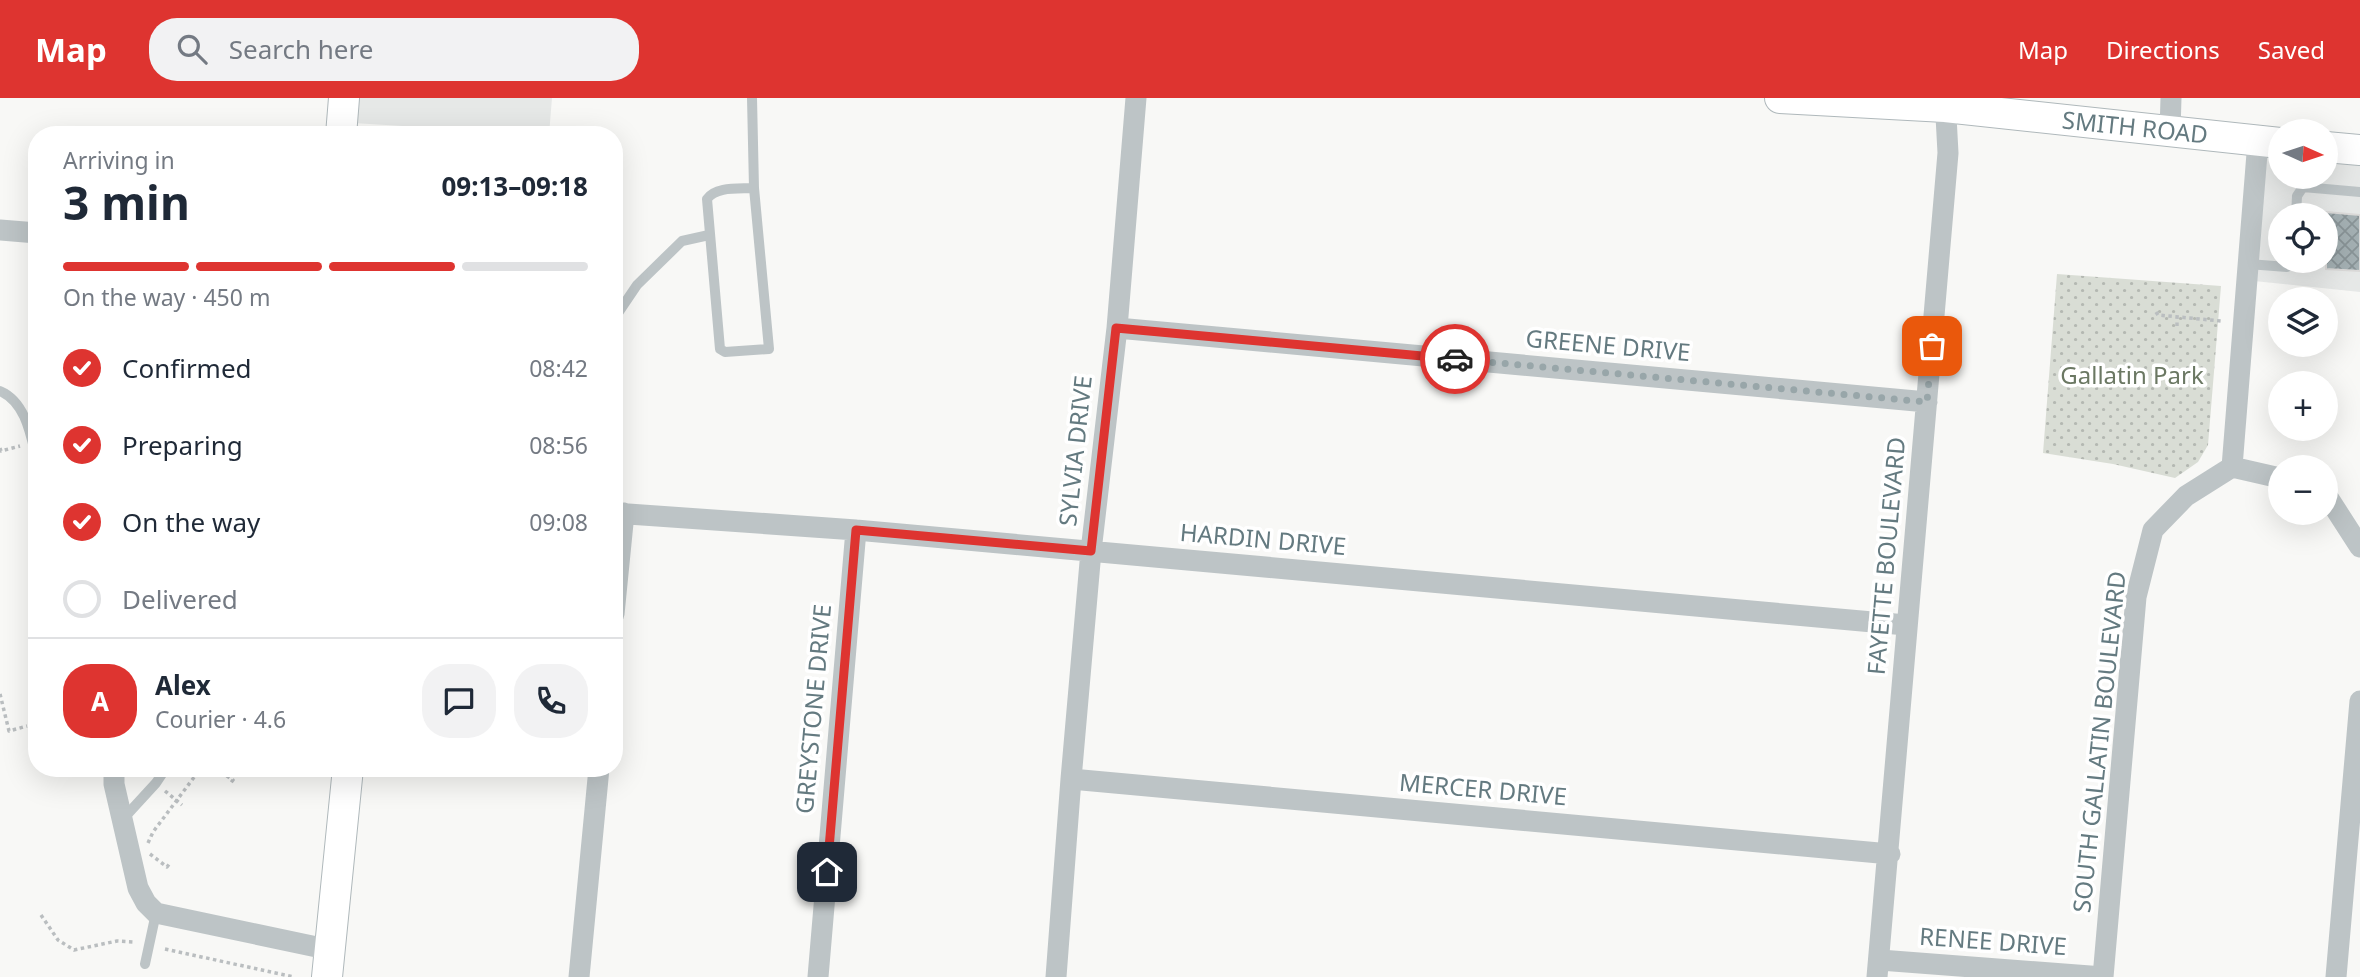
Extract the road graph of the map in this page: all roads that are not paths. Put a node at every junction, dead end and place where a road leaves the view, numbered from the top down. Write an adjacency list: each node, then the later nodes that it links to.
1 (344, 98): 7 (main road)
2 (752, 98): 13 (lane)
3 (1136, 98): 22 (street, SYLVIA DRIVE)
4 (1780, 98): 6 (main road, SMITH ROAD)
5 (2171, 98): 8 (street)
6 (1945, 103): 8 (main road, SMITH ROAD); 24 (street, FAYETTE BOULEVARD)
7 (342, 126)
8 (2170, 132): 9 (main road, SMITH ROAD)
9 (2268, 142)
10 (2268, 148): 19 (street)
11 (2338, 148): 12 (main road)
12 (2360, 150)
13 (754, 188): 18 (lane); 18 (lane)
14 (2360, 192): 15 (lane)
15 (2297, 203)
16 (0, 230): 17 (street)
17 (28, 232)
18 (709, 235): 21 (lane)
19 (2249, 264): 20 (lane); 26 (street)
20 (2268, 266)
21 (623, 306)
22 (1116, 328): 24 (street, GREENE DRIVE); 32 (street, SYLVIA DRIVE)
23 (0, 391): 25 (lane)
24 (1927, 402): 33 (street, FAYETTE BOULEVARD)
25 (28, 431)
26 (2232, 467): 27 (street); 49 (street, SOUTH GALLATIN BOULEVARD)
27 (2268, 475)
28 (623, 513): 30 (street, HARDIN DRIVE)
29 (2338, 513): 31 (street)
30 (856, 530): 32 (street, HARDIN DRIVE); 47 (street, GREYSTONE DRIVE)
31 (2360, 547)
32 (1091, 551): 33 (street, HARDIN DRIVE); 39 (street, SYLVIA DRIVE)
33 (1906, 625): 41 (street, FAYETTE BOULEVARD)
34 (2360, 701): 50 (street)
35 (114, 777): 40 (street)
36 (160, 777): 40 (lane)
37 (347, 777): 44 (main road)
38 (598, 777): 46 (street)
39 (1071, 779): 41 (street, MERCER DRIVE); 48 (street, SYLVIA DRIVE)
40 (123, 819): 42 (street)
41 (1890, 854): 45 (street, FAYETTE BOULEVARD)
42 (156, 914): 43 (lane); 44 (street)
43 (145, 964)
44 (329, 964)
45 (1879, 968): 49 (street, RENEE DRIVE)
46 (579, 977)
47 (818, 977)
48 (1056, 977)
49 (2102, 977)
50 (2336, 977)

